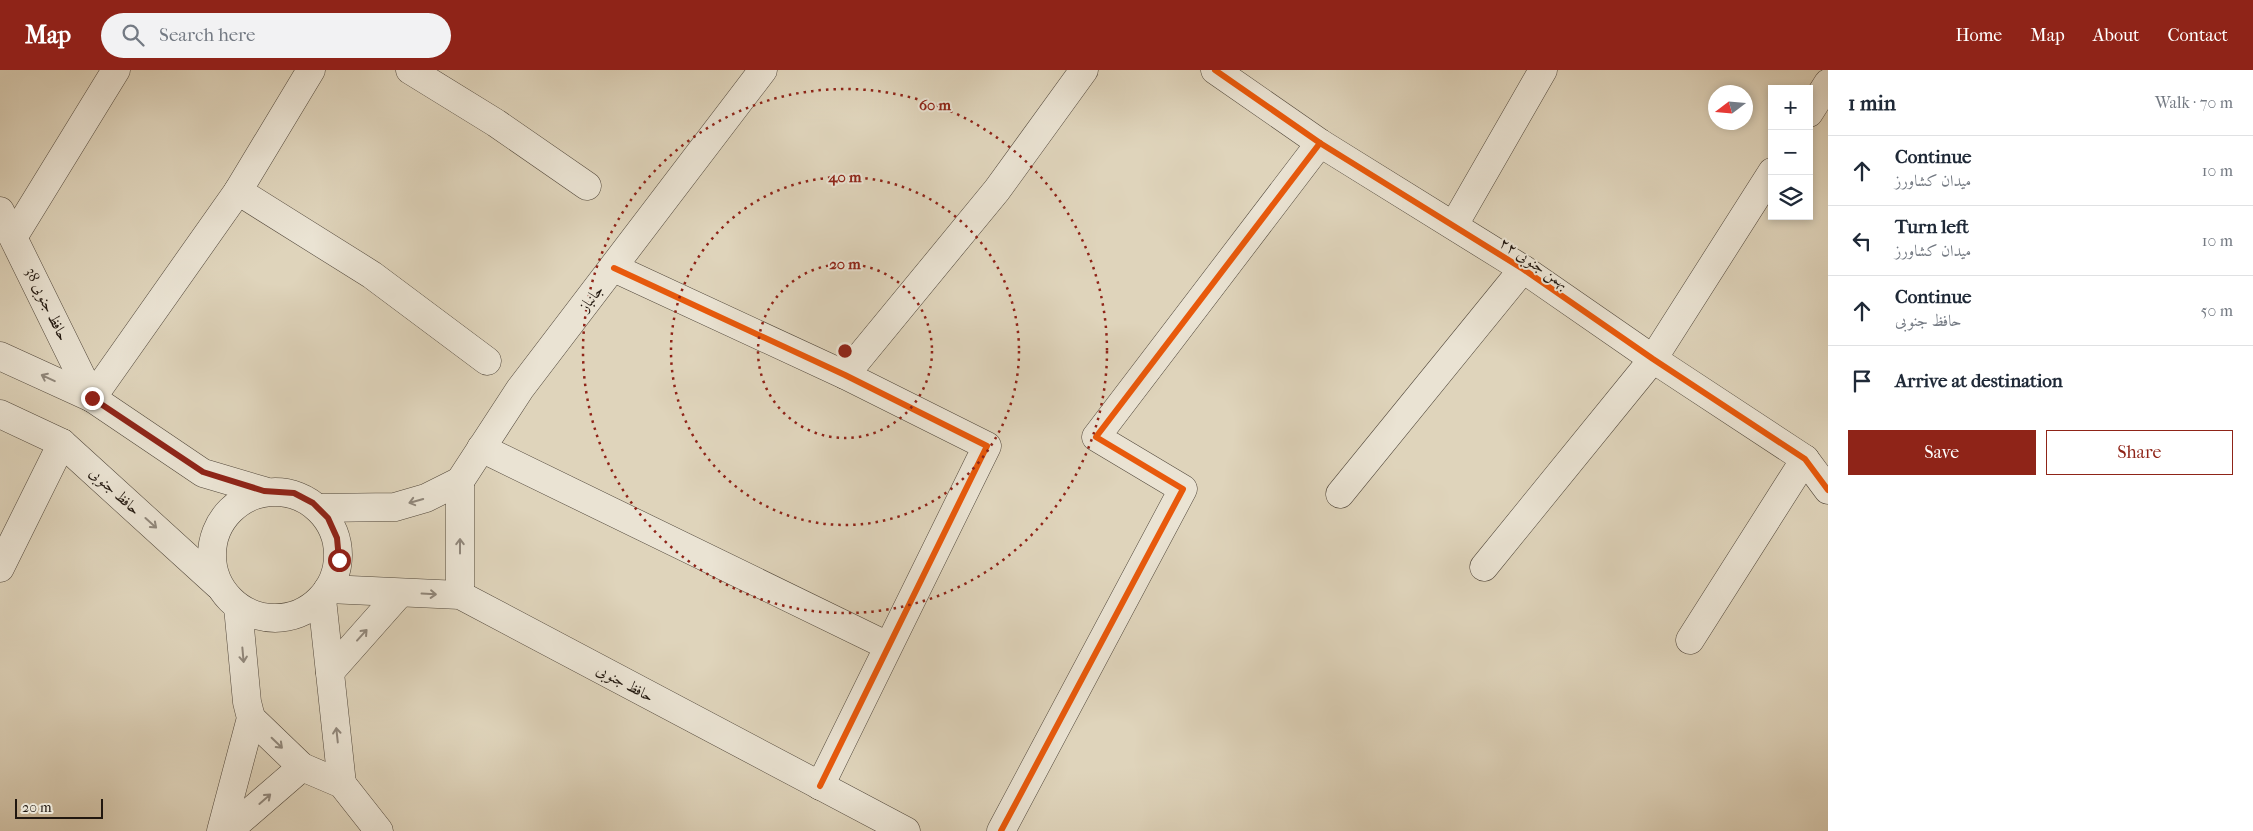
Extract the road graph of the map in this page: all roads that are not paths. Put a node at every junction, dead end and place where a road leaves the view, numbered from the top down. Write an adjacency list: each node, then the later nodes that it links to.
1 (116, 70): 16 (street)
2 (311, 70): 13 (street)
3 (410, 70): 12 (street)
4 (763, 70): 17 (street, جانباز)
5 (1084, 70): 22 (street)
6 (1543, 70): 15 (street)
7 (1229, 73): 10 (street, ۲۲ بهمن جنوبی)
8 (1828, 83): 9 (street)
9 (1813, 107)
10 (1320, 143): 15 (street, ۲۲ بهمن جنوبی); 51 (street)
11 (1770, 175): 20 (street)
12 (587, 186)
13 (238, 191): 21 (street); 23 (street)
14 (0, 211): 16 (street, حافظ جنوبی 38)
15 (1454, 225): 18 (street, ۲۲ بهمن جنوبی)
16 (14, 236): 23 (street, حافظ جنوبی 38)
17 (614, 268): 22 (street); 26 (street, جانباز)
18 (1523, 269): 20 (street, ۲۲ بهمن جنوبی); 31 (street)
19 (0, 356): 23 (street, one-way to 19)
20 (1653, 359): 27 (street, ۲۲ بهمن جنوبی); 33 (street)
21 (487, 361)
22 (845, 375): 41 (street)
23 (92, 398): 30 (street)
24 (0, 414): 25 (street, حافظ جنوبی)
25 (62, 443): 34 (street); 35 (street, حافظ جنوبی, one-way to 35)
26 (481, 448): 28 (street, جانباز); 41 (street)
27 (1805, 459): 29 (street, ۲۲ بهمن جنوبی); 40 (street)
28 (460, 481): 32 (street, one-way to 32); 38 (street, one-way to 28)
29 (1828, 490)
30 (264, 491): 32 (street); 35 (street)
31 (1340, 494)
32 (318, 508): 37 (street)
33 (1484, 567)
34 (0, 568)
35 (218, 584): 39 (street)
36 (400, 593): 37 (street, حافظ جنوبی); 38 (street, حافظ جنوبی, one-way to 38); 42 (street, one-way to 36)
37 (325, 594): 39 (street); 42 (street)
38 (460, 595): 46 (street, حافظ جنوبی)
39 (238, 607): 43 (street, one-way to 43)
40 (1690, 640)
41 (888, 646): 46 (street)
42 (330, 672): 45 (street, one-way to 42)
43 (251, 718): 44 (street, one-way to 44); 47 (street)
44 (302, 767): 45 (street); 48 (street, one-way to 44)
45 (342, 784): 49 (street)
46 (820, 786): 50 (street, حافظ جنوبی)
47 (221, 831)
48 (228, 831)
49 (380, 831)
50 (906, 831)
51 (1001, 831)

